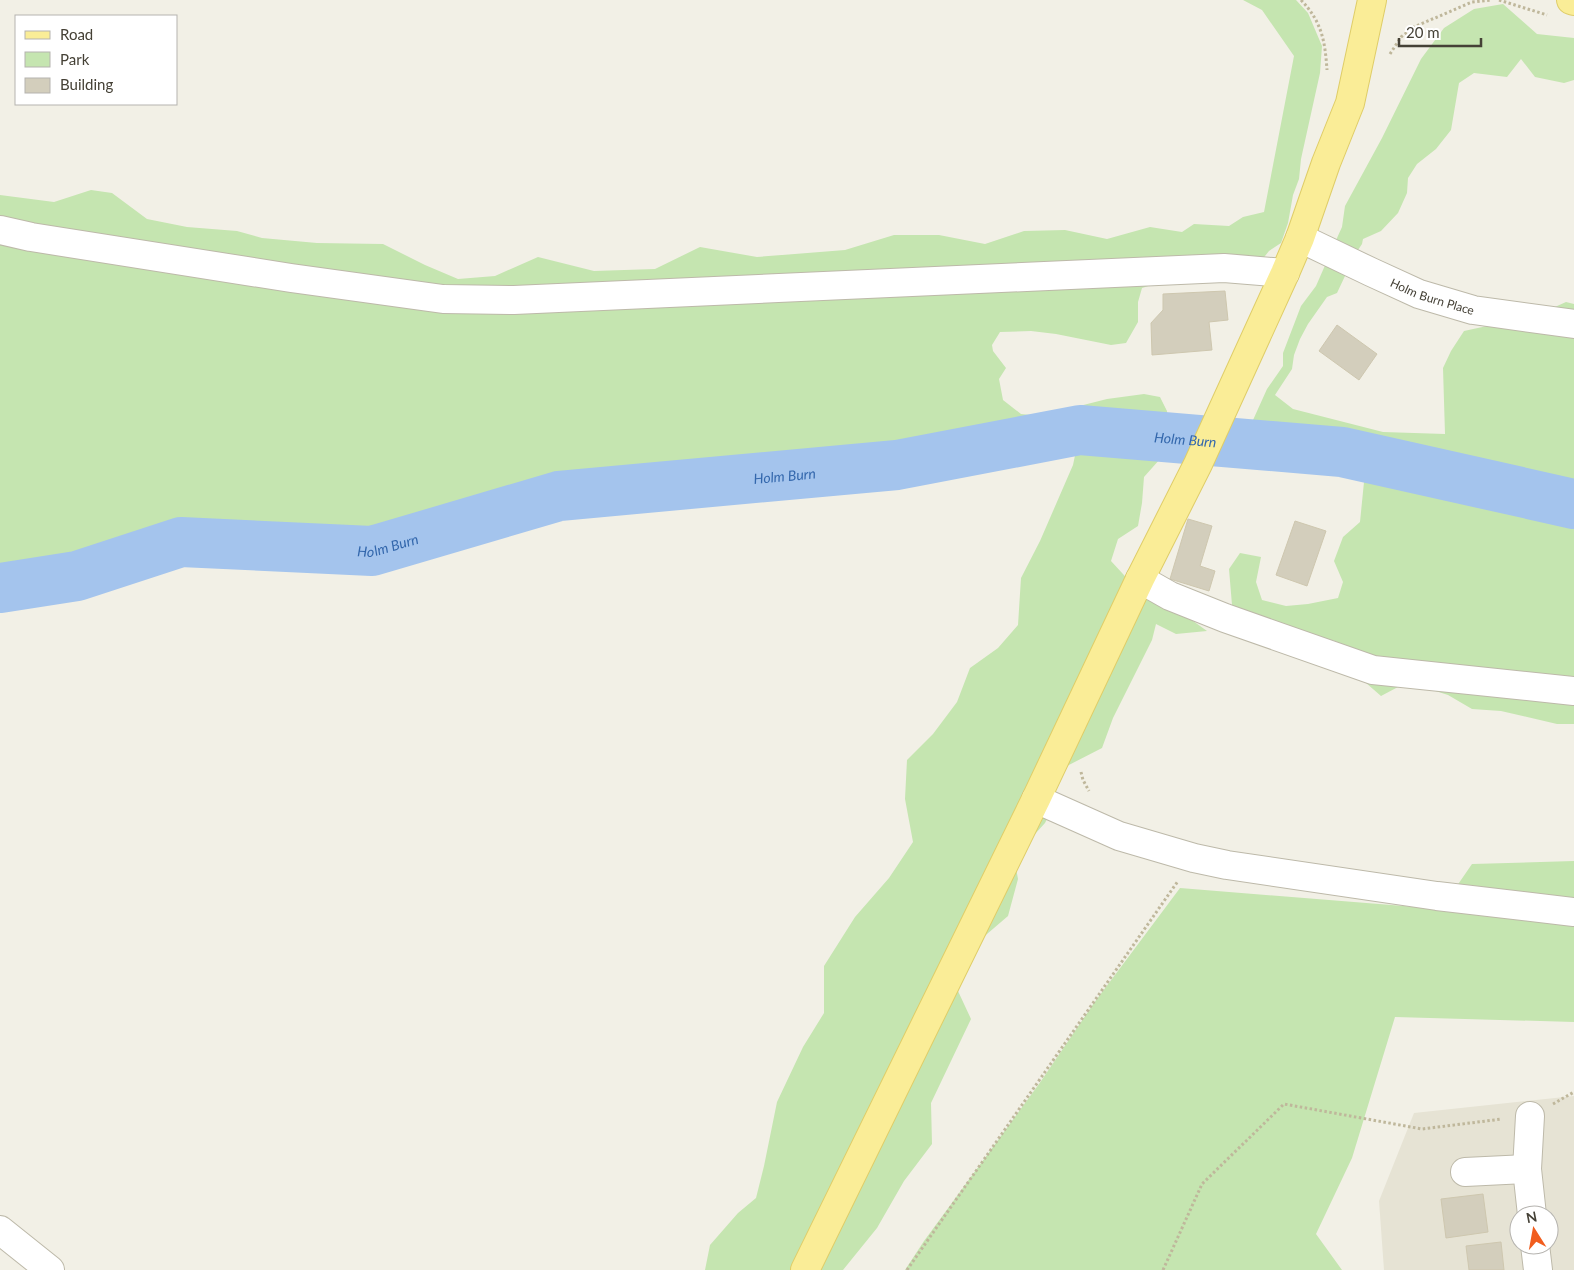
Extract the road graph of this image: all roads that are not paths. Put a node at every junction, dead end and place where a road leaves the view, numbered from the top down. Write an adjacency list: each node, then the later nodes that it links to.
1 (1372, 0): 2 (main road); 4 (main road)
2 (1388, 0)
3 (0, 230): 5 (street)
4 (1300, 238): 5 (main road); 6 (street, Holm Burn Place)
5 (1286, 273): 7 (main road)
6 (1574, 324)
7 (1140, 579): 8 (street); 9 (main road)
8 (1574, 691)
9 (1036, 799): 10 (street); 18 (main road)
10 (1574, 912)
11 (1530, 1116): 12 (street)
12 (1527, 1170): 13 (street); 14 (street)
13 (1464, 1172)
14 (1531, 1205)
15 (0, 1230): 17 (street)
16 (1536, 1255): 19 (street)
17 (50, 1270)
18 (805, 1270)
19 (1538, 1270)

